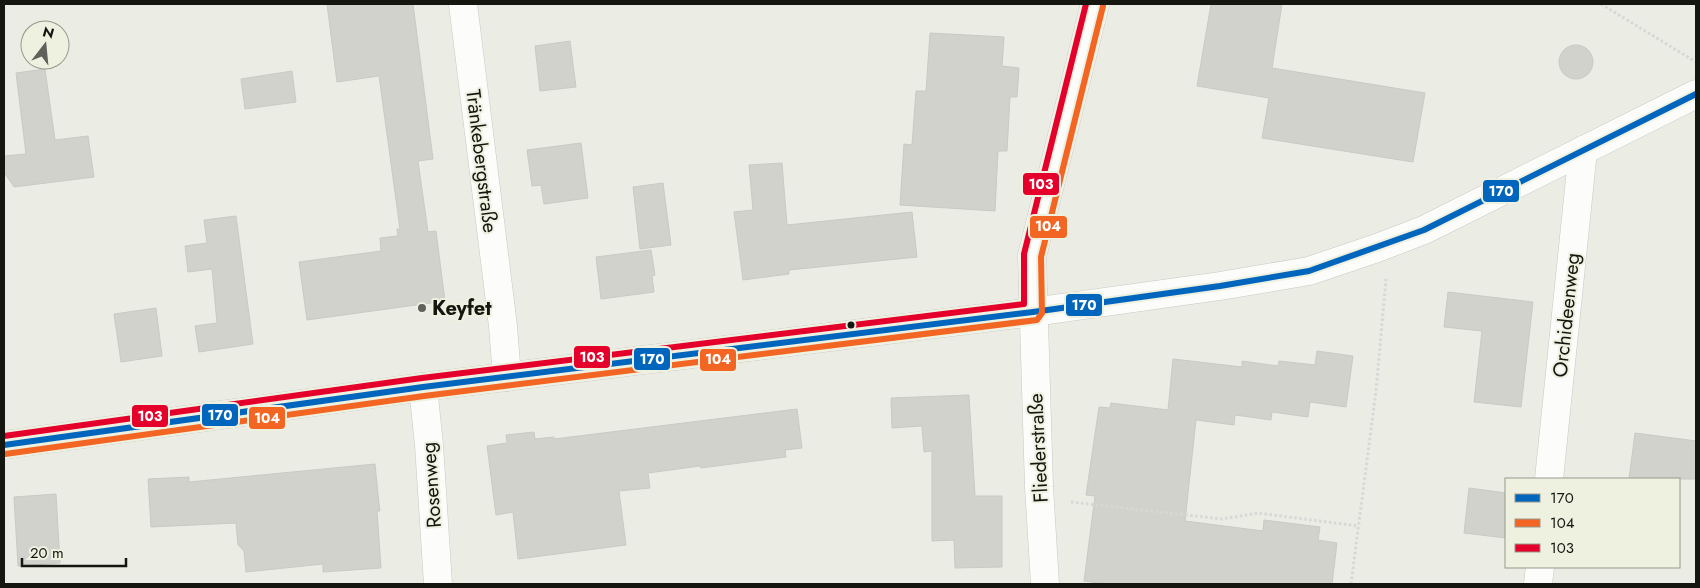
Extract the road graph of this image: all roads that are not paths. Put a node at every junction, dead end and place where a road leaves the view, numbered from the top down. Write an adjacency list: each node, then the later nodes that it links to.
1 (463, 4): 6 (street, Tränkebergstraße)
2 (1095, 4): 5 (street, Fliederstraße)
3 (1696, 94): 4 (street)
4 (1583, 150): 5 (street); 9 (street, Orchideenweg)
5 (1033, 312): 6 (street); 12 (street, Fliederstraße)
6 (507, 377): 7 (street)
7 (423, 387): 8 (street); 11 (street, Rosenweg)
8 (4, 445)
9 (1549, 478)
10 (1540, 568): 13 (street)
11 (438, 584)
12 (1045, 584)
13 (1538, 584)

